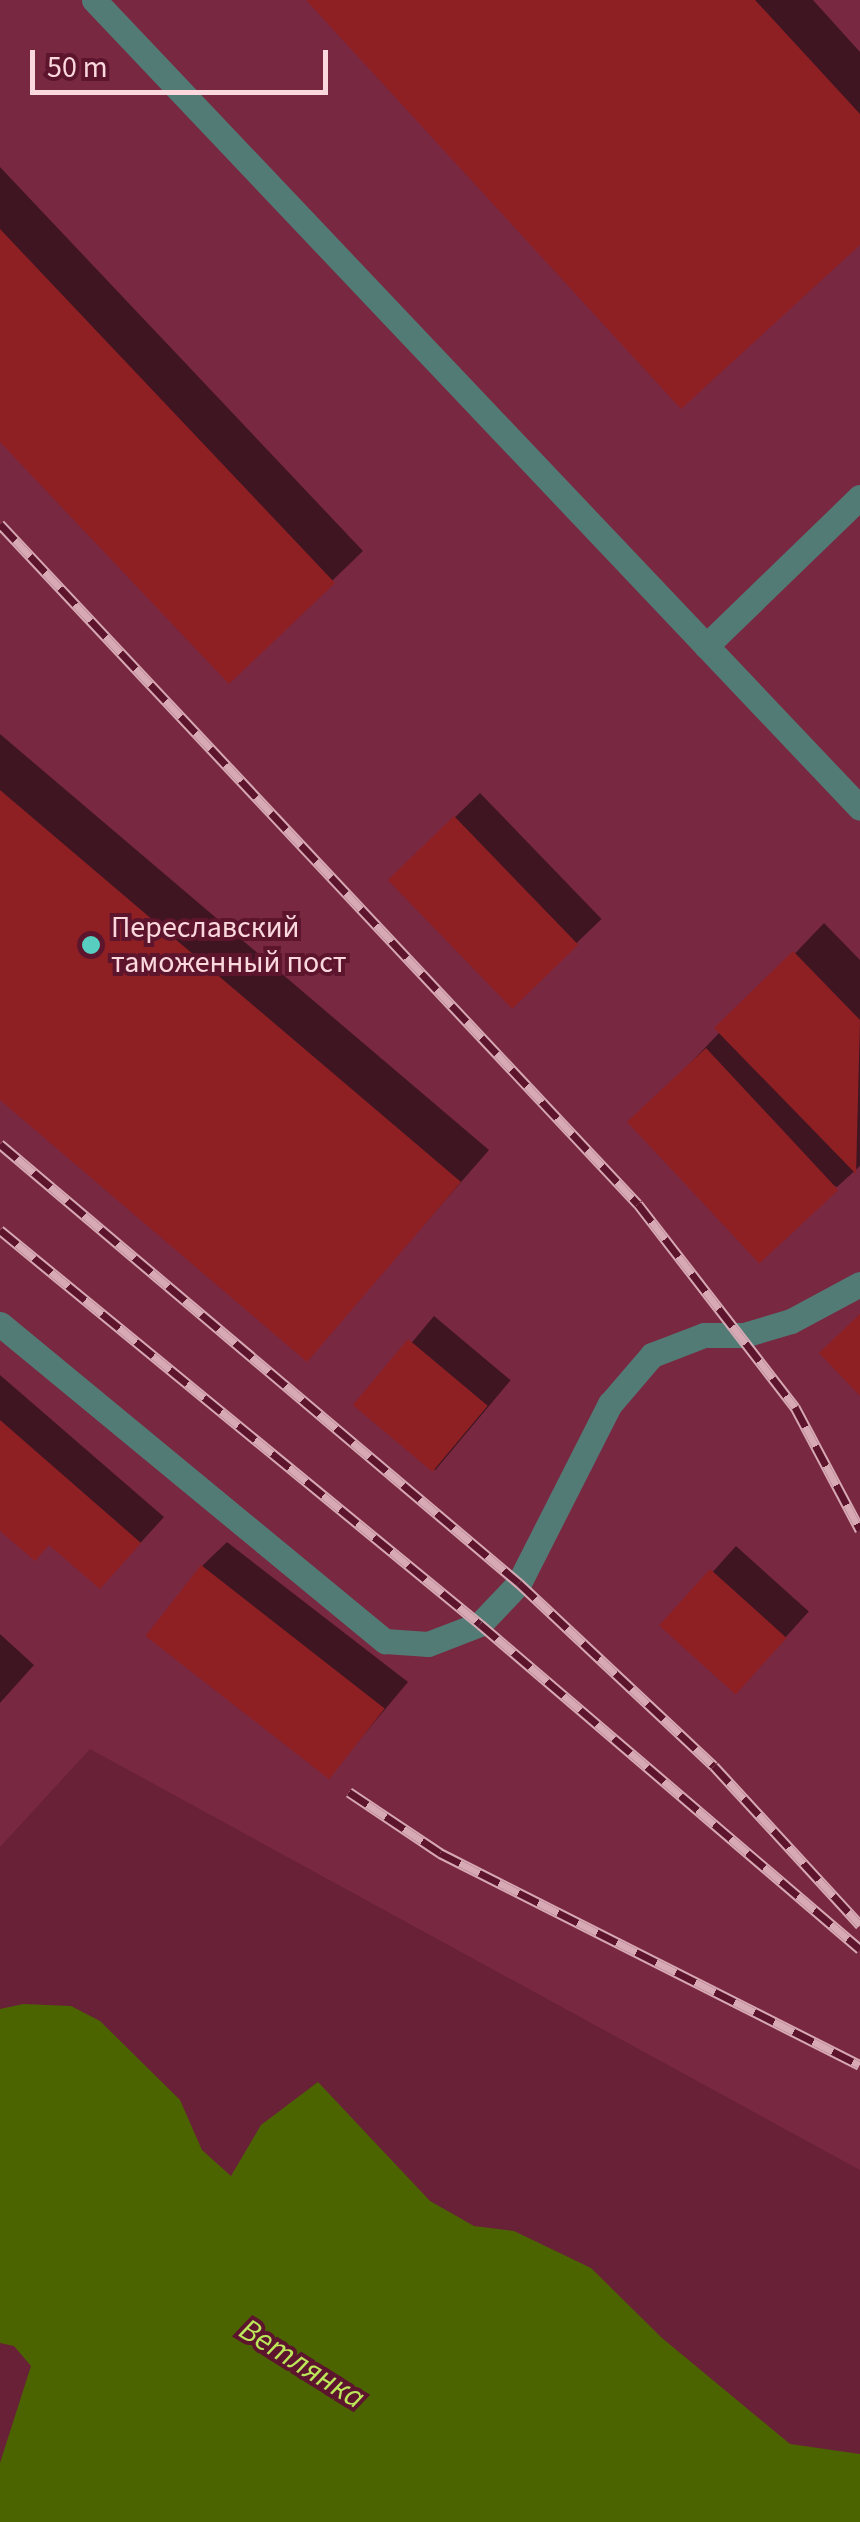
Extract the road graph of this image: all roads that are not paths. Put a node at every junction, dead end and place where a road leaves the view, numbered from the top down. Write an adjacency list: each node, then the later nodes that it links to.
1 (94, 0): 3 (street)
2 (860, 496): 3 (street)
3 (706, 646): 4 (street)
4 (860, 808)
5 (860, 1284): 6 (street)
6 (0, 1324)

